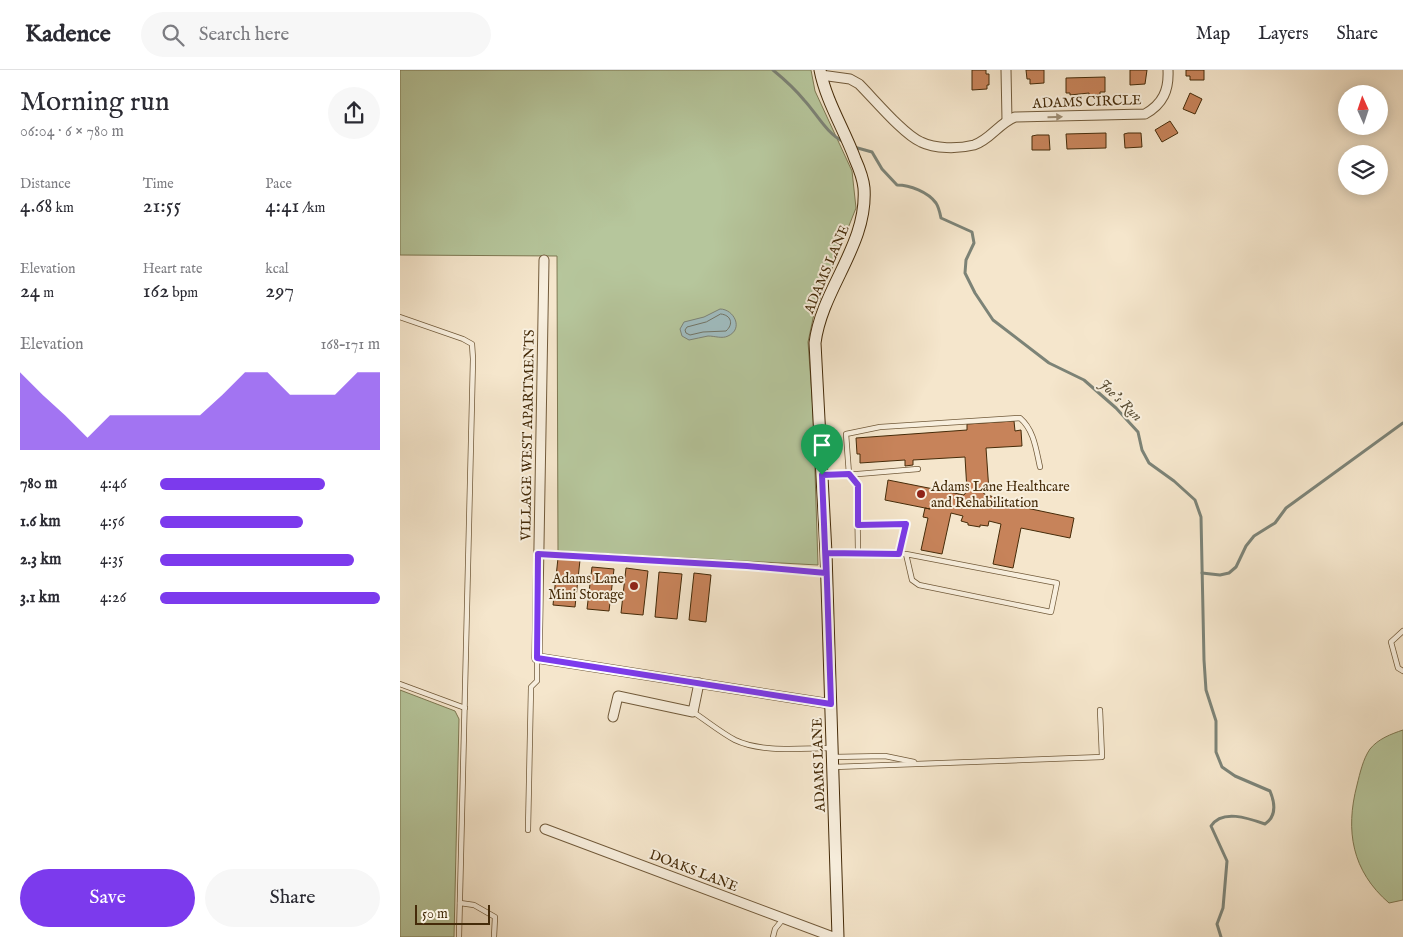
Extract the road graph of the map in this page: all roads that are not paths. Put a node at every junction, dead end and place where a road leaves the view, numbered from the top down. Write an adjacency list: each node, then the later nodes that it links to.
1 (1006, 70): 4 (street)
2 (1168, 70): 4 (street, ADAMS CIRCLE, one-way to 2)
3 (821, 73): 4 (street); 10 (street, ADAMS LANE)
4 (1007, 120)
5 (544, 260): 14 (street, VILLAGE WEST APARTMENTS)
6 (400, 317): 24 (lane)
7 (1040, 467): 9 (lane)
8 (918, 469): 9 (lane)
9 (849, 474): 10 (lane); 11 (lane)
10 (822, 475): 13 (street, ADAMS LANE)
11 (858, 525): 12 (lane); 15 (lane)
12 (858, 552): 13 (lane); 15 (lane)
13 (826, 553): 17 (street, ADAMS LANE)
14 (538, 554): 17 (lane); 19 (street, VILLAGE WEST APARTMENTS)
15 (899, 554): 16 (lane)
16 (906, 554): 16 (lane)
17 (826, 573): 23 (street, ADAMS LANE)
18 (1403, 631): 20 (lane)
19 (537, 658): 21 (street); 31 (lane)
20 (1403, 671)
21 (699, 682): 23 (street); 26 (street)
22 (400, 684): 24 (lane)
23 (831, 704): 28 (street, ADAMS LANE)
24 (465, 708): 32 (lane)
25 (1100, 710): 29 (lane)
26 (693, 712): 27 (street); 28 (lane)
27 (613, 717)
28 (833, 758): 29 (lane); 29 (lane); 38 (street, ADAMS LANE)
29 (920, 764)
30 (545, 828): 33 (street, DOAKS LANE)
31 (528, 830)
32 (460, 903): 34 (lane); 35 (lane)
33 (783, 918): 36 (lane); 37 (street, DOAKS LANE)
34 (459, 937)
35 (494, 937)
36 (773, 937)
37 (833, 937)
38 (838, 937)

